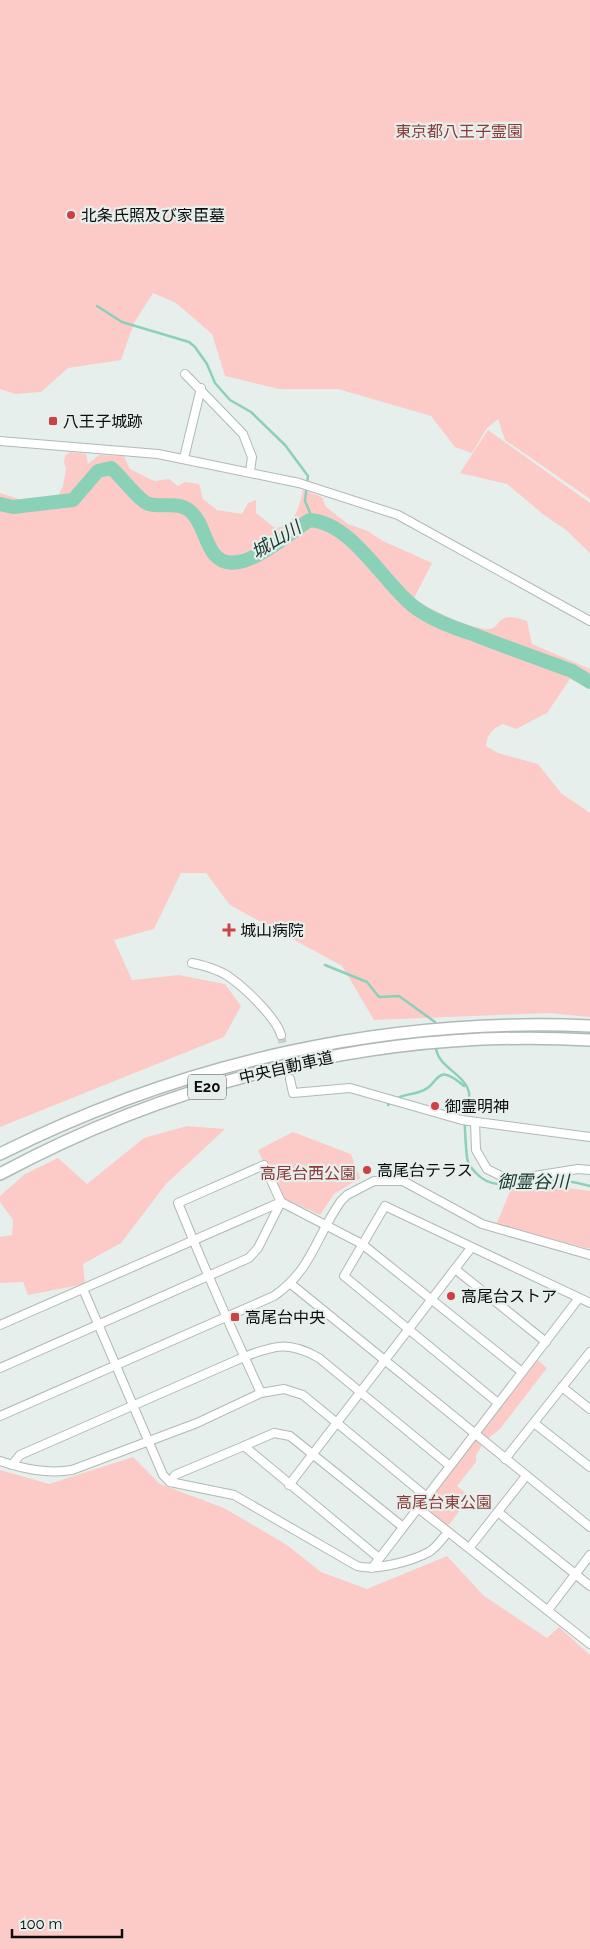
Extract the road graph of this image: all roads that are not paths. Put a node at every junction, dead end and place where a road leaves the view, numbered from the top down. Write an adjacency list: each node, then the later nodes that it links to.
1 (185, 374): 2 (street)
2 (201, 388): 4 (street); 5 (street)
3 (0, 441): 4 (street)
4 (184, 458): 5 (street)
5 (250, 471): 6 (street)
6 (590, 621)
7 (192, 963): 9 (street)
8 (590, 1026): 14 (highway, 中央自動車道 / E20)
9 (281, 1035)
10 (590, 1040): 16 (highway, 中央自動車道 / E20)
11 (290, 1079): 12 (street)
12 (469, 1121): 13 (street); 15 (street)
13 (590, 1137)
14 (0, 1154)
15 (590, 1170)
16 (0, 1174)
17 (281, 1202): 18 (street); 19 (street); 19 (street); 24 (street)
18 (326, 1224): 20 (street); 22 (street); 25 (street)
19 (193, 1240): 24 (street); 26 (street)
20 (362, 1244): 21 (street); 27 (street); 33 (street)
21 (471, 1248): 23 (street); 28 (street)
22 (590, 1255)
23 (455, 1269): 27 (street); 34 (street)
24 (209, 1275): 30 (street); 32 (street)
25 (291, 1284): 30 (street); 37 (street)
26 (83, 1289): 31 (street); 32 (street)
27 (432, 1298): 33 (street); 40 (street)
28 (579, 1298): 29 (street); 34 (street)
29 (590, 1303)
30 (228, 1318): 36 (street); 38 (street)
31 (0, 1325)
32 (99, 1325): 38 (street); 39 (street)
33 (408, 1330): 37 (street); 44 (street)
34 (546, 1342): 40 (street)
35 (590, 1353): 41 (street)
36 (244, 1357): 42 (street); 43 (street); 45 (street)
37 (385, 1361): 42 (street); 50 (street)
38 (116, 1365): 45 (street); 47 (street)
39 (0, 1368)
40 (522, 1372): 44 (street)
41 (562, 1387): 46 (street); 48 (street)
42 (362, 1392): 49 (street); 57 (street)
43 (261, 1393): 49 (street); 51 (street)
44 (498, 1403): 50 (street)
45 (134, 1406): 51 (street); 56 (street)
46 (590, 1409)
47 (0, 1415)
48 (534, 1422): 54 (street); 58 (street)
49 (337, 1423): 53 (street); 62 (street)
50 (475, 1434): 54 (street); 57 (street)
51 (150, 1442): 56 (street); 60 (street)
52 (244, 1446): 53 (street); 60 (street); 61 (street)
53 (314, 1453): 61 (street); 65 (street)
54 (505, 1459): 59 (street)
55 (0, 1461): 56 (street)
56 (12, 1465)
57 (450, 1466): 62 (street)
58 (590, 1467)
59 (526, 1476): 64 (street); 66 (street)
60 (170, 1482): 71 (street)
61 (289, 1485): 70 (street)
62 (426, 1497): 63 (street)
63 (418, 1508): 65 (street); 67 (street)
64 (498, 1512): 68 (street); 72 (street)
65 (403, 1527): 70 (street)
66 (590, 1527)
67 (448, 1532): 68 (street); 71 (street)
68 (470, 1548): 74 (street)
69 (590, 1555): 72 (street)
70 (379, 1558): 71 (street)
71 (372, 1568)
72 (575, 1574): 73 (street); 74 (street)
73 (590, 1586)
74 (548, 1610): 75 (street)
75 (590, 1644)

